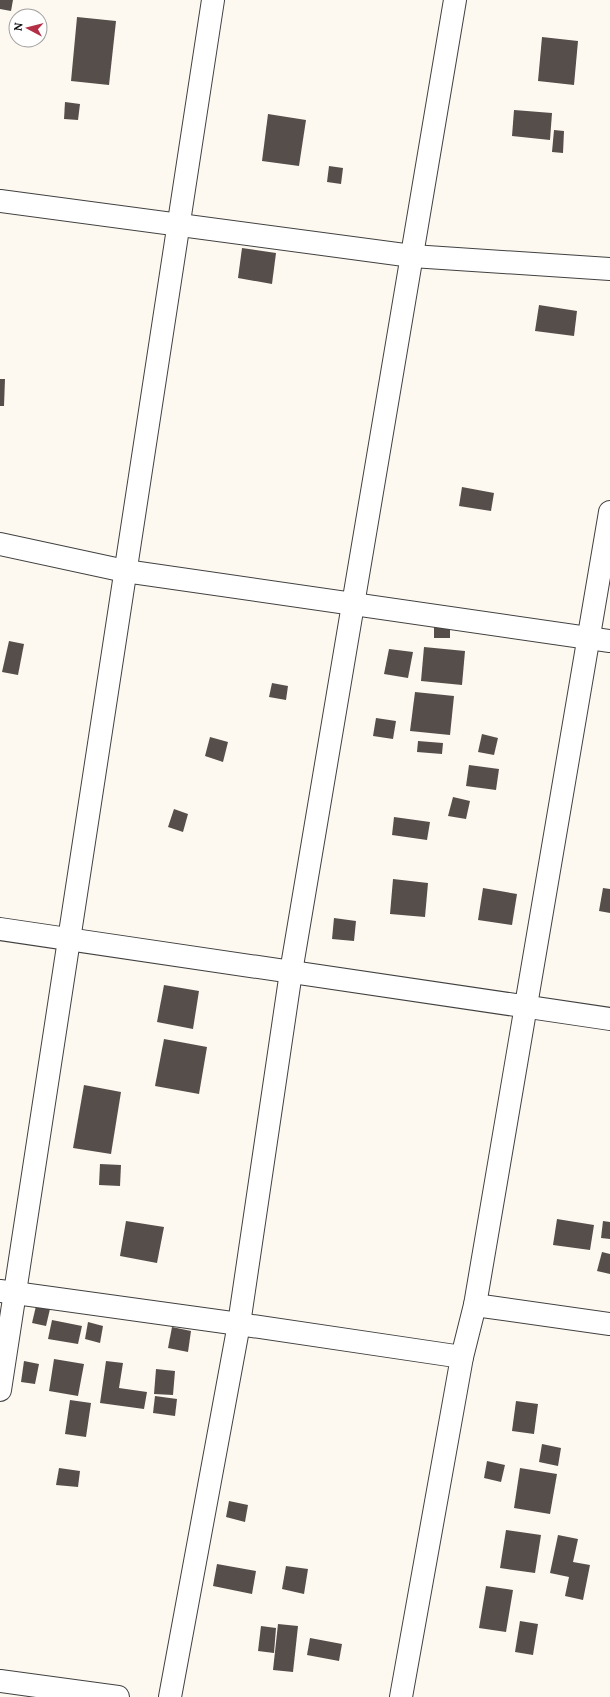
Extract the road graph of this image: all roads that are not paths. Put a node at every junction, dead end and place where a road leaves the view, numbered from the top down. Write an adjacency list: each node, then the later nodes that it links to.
1 (212, 0): 4 (street)
2 (455, 0): 5 (street)
3 (0, 202): 4 (street)
4 (178, 225): 5 (street); 9 (street)
5 (412, 256): 6 (street); 10 (street)
6 (610, 269)
7 (610, 512): 11 (street)
8 (0, 544): 9 (street)
9 (125, 571): 10 (street); 14 (street)
10 (353, 604): 11 (street); 15 (street)
11 (588, 638): 12 (street); 16 (street)
12 (610, 641)
13 (0, 929): 14 (street)
14 (69, 939): 15 (street); 18 (street)
15 (292, 972): 16 (street); 20 (street)
16 (526, 1008): 17 (street); 19 (street)
17 (610, 1019)
18 (8, 1292): 20 (street); 23 (street)
19 (475, 1305): 21 (street); 22 (street)
20 (239, 1324): 22 (street); 26 (street)
21 (610, 1324)
22 (462, 1357): 27 (street)
23 (0, 1390)
24 (0, 1682): 25 (street)
25 (118, 1697)
26 (170, 1697)
27 (401, 1697)

